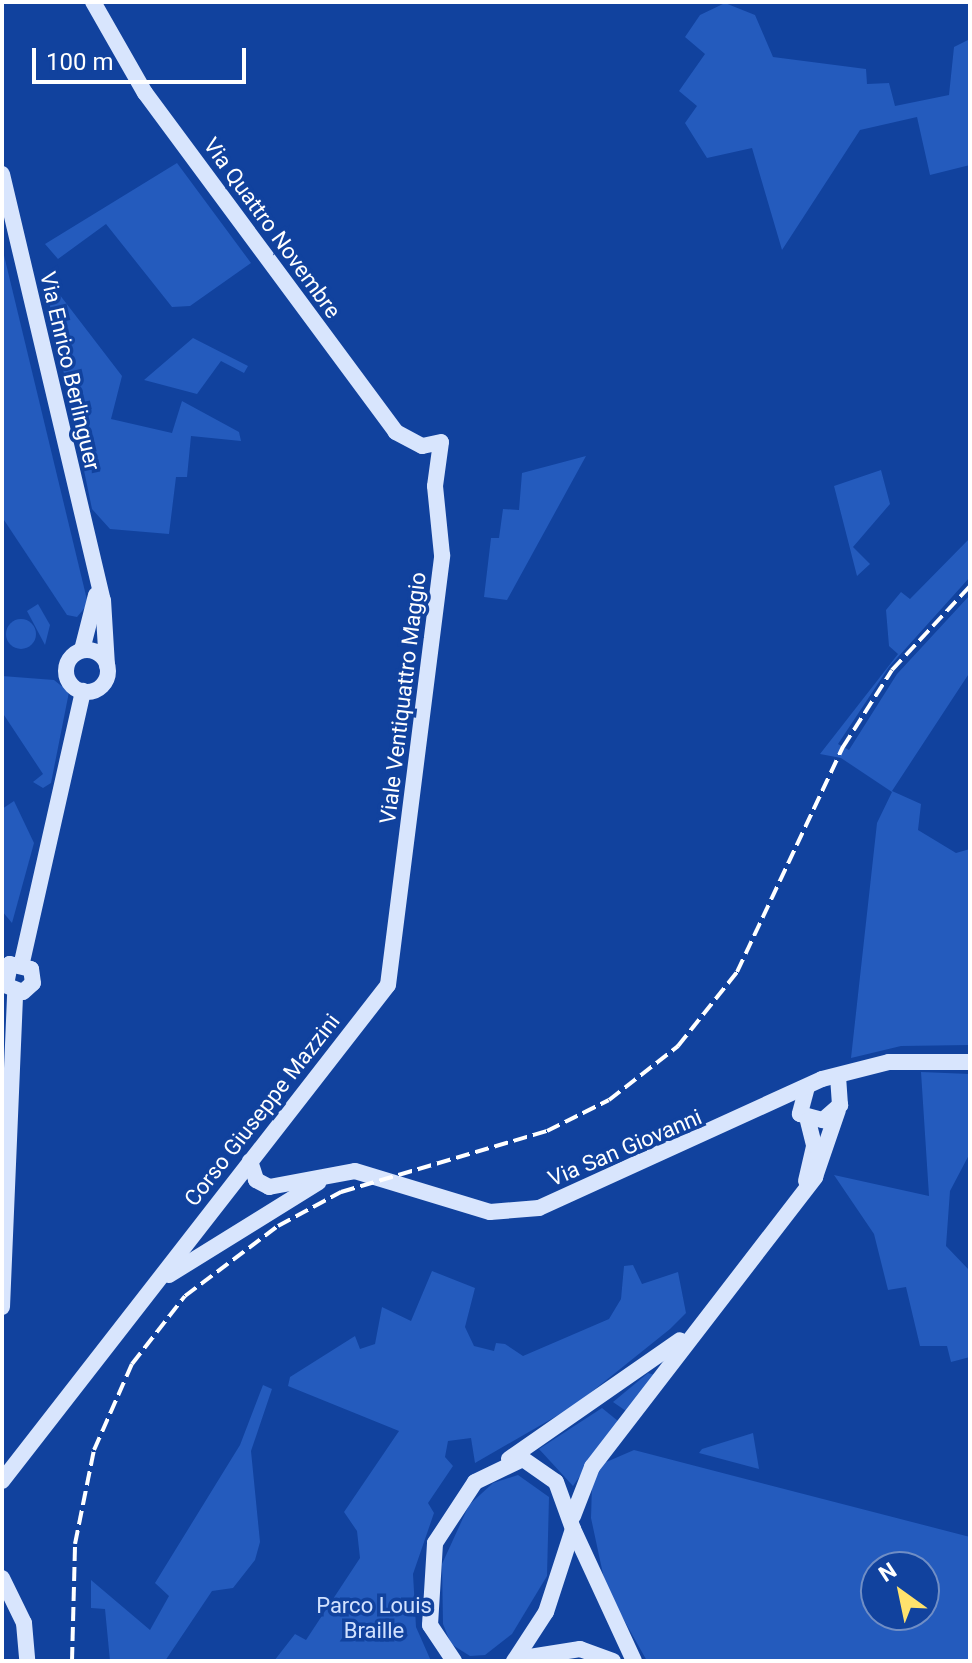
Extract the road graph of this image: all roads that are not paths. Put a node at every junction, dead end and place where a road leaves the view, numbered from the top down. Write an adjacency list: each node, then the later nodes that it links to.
1 (93, 2): 3 (main road, Via Quattro Novembre)
2 (2, 174): 4 (main road, Via Enrico Berlinguer)
3 (441, 442): 8 (main road, Viale Ventiquattro Maggio)
4 (95, 577): 5 (main road, Via Enrico Berlinguer); 6 (main road, Via Enrico Berlinguer)
5 (82, 650): 6 (main road); 7 (main road)
6 (107, 666): 7 (main road)
7 (83, 691): 9 (main road)
8 (391, 960): 17 (main road, Corso Giuseppe Mazzini)
9 (11, 963): 10 (main road); 10 (main road)
10 (8, 987): 21 (main road)
11 (970, 1062): 12 (main road)
12 (840, 1083): 13 (main road, Via San Giovanni); 14 (main road)
13 (807, 1087): 15 (main road, Via San Giovanni); 16 (main road)
14 (838, 1110): 16 (main road, Via San Giovanni); 19 (main road)
15 (751, 1116): 16 (main road, Via San Giovanni); 18 (main road, Via San Giovanni)
16 (804, 1117): 19 (main road)
17 (250, 1161): 18 (main road, Via San Giovanni); 20 (main road, Corso Giuseppe Mazzini)
18 (331, 1175): 20 (main road, Corso Giuseppe Mazzini)
19 (797, 1201): 22 (main road)
20 (157, 1283): 24 (main road, Corso Giuseppe Mazzini)
21 (4, 1304)
22 (694, 1329): 23 (main road); 25 (main road)
23 (498, 1466): 25 (main road); 27 (main road)
24 (2, 1481)
25 (573, 1523): 28 (main road); 32 (main road)
26 (2, 1578): 29 (main road)
27 (444, 1655): 30 (main road)
28 (516, 1660): 31 (main road)
29 (27, 1661)
30 (454, 1661)
31 (613, 1661)
32 (634, 1661)

